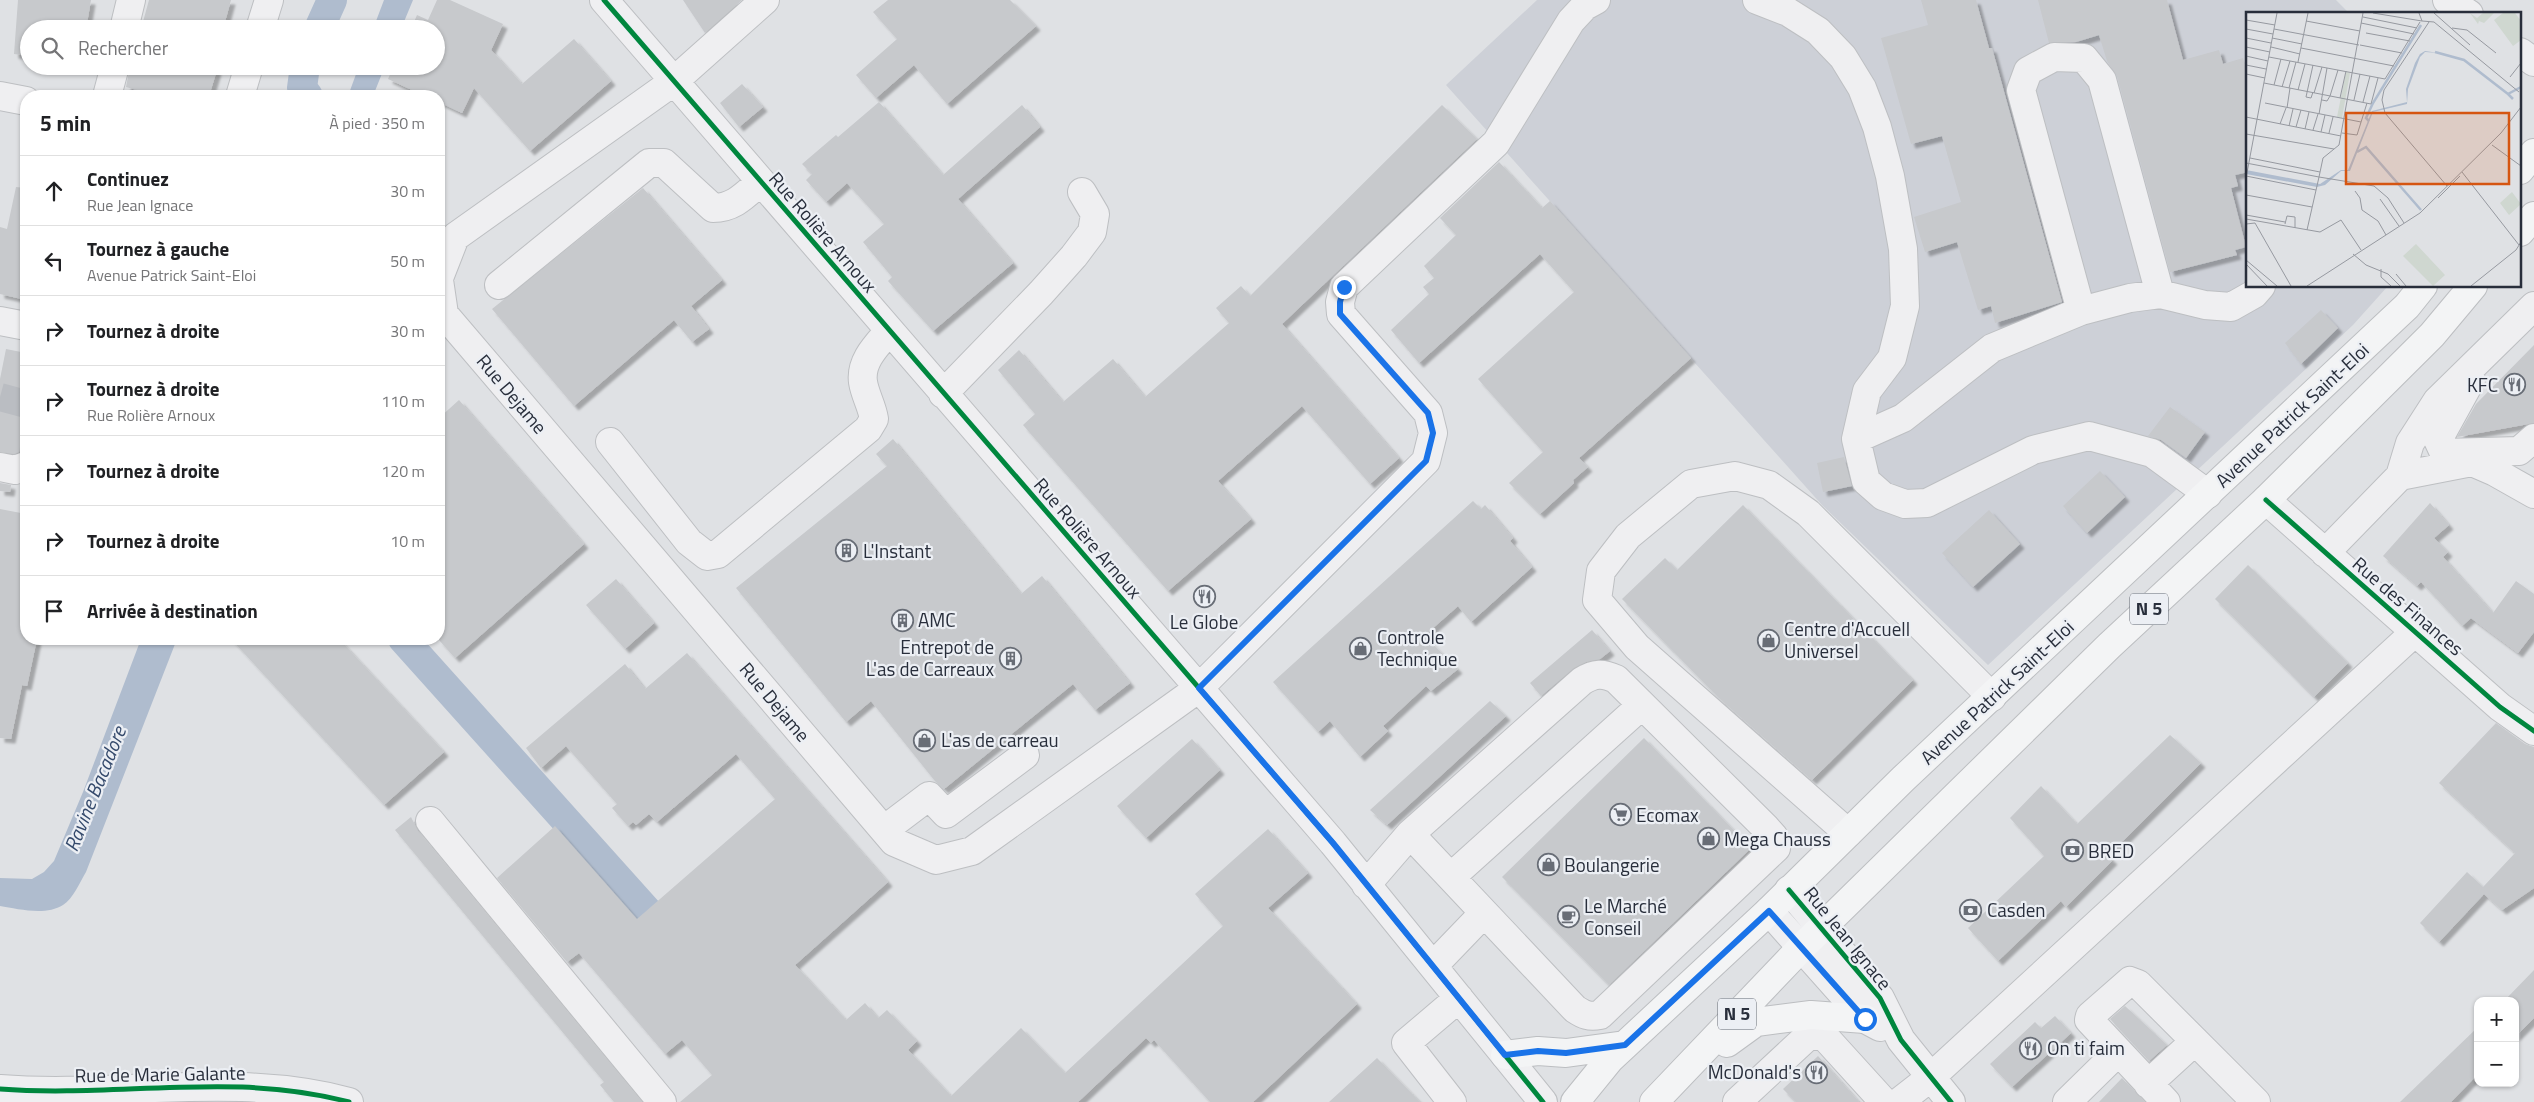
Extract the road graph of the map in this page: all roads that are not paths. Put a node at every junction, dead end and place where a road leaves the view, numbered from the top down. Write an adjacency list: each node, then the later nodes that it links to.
1 (131, 0): 9 (street)
2 (269, 0): 10 (street)
3 (604, 0): 15 (street, Rue Rolière Arnoux)
4 (765, 0): 15 (street, Rue Dejame)
5 (1596, 0): 51 (street, Rue Dejame)
6 (1757, 0): 40 (street)
7 (2447, 0): 8 (street)
8 (2467, 12)
9 (126, 20)
10 (263, 20)
11 (2522, 53): 12 (street)
12 (2534, 62)
13 (112, 75): 16 (street)
14 (246, 75): 17 (street)
15 (673, 82): 22 (street, Rue Rolière Arnoux); 26 (street, Rue Dejame)
16 (108, 90)
17 (242, 90)
18 (0, 96): 19 (street)
19 (20, 100)
20 (2534, 153): 21 (main road)
21 (2522, 168)
22 (760, 182): 27 (street); 37 (street, Rue Rolière Arnoux)
23 (1082, 192): 39 (street)
24 (2534, 216): 25 (main road)
25 (2522, 230)
26 (445, 263)
27 (499, 285)
28 (2259, 288): 31 (street)
29 (2421, 288): 46 (main road, Avenue Patrick Saint-Eloi / N 5)
30 (2472, 288): 48 (main road, Avenue Patrick Saint-Eloi / N 5)
31 (2160, 294): 33 (street); 33 (street)
32 (2534, 306): 38 (street)
33 (2080, 311): 40 (street)
34 (445, 315): 57 (street, Rue Dejame)
35 (0, 321): 36 (street)
36 (20, 325)
37 (889, 331): 39 (street, Rue Rolière Arnoux); 41 (street)
38 (2486, 352): 42 (street); 45 (street)
39 (943, 394): 51 (street, Rue Rolière Arnoux)
40 (1856, 439): 46 (street)
41 (610, 442)
42 (2527, 445)
43 (0, 466): 44 (street)
44 (20, 468)
45 (2400, 476): 47 (street); 49 (street)
46 (2208, 494): 52 (main road, Avenue Patrick Saint-Eloi / N 5)
47 (2534, 494)
48 (2266, 500): 49 (street, Rue des Finances); 65 (main road, Avenue Patrick Saint-Eloi / N 5)
49 (2325, 553): 50 (street, Rue des Finances)
50 (2415, 632): 54 (street, Rue des Finances); 75 (street)
51 (1199, 688): 57 (street, Rue Dejame); 61 (street, Rue Rolière Arnoux)
52 (1992, 696): 59 (main road, Avenue Patrick Saint-Eloi / N 5); 59 (street)
53 (1642, 705): 58 (street); 60 (street); 64 (street)
54 (2534, 731)
55 (1025, 755): 57 (street)
56 (430, 821): 80 (street)
57 (884, 830)
58 (1410, 834): 60 (street); 61 (street)
59 (1848, 834): 62 (main road, Avenue Patrick Saint-Eloi / N 5)
60 (1451, 877): 64 (street)
61 (1366, 885): 67 (street, Rue Rolière Arnoux)
62 (1789, 890): 63 (main road, Avenue Patrick Saint-Eloi / N 5); 65 (street, Rue Jean Ignace)
63 (1769, 911): 66 (street, Rue Jean Ignace); 72 (main road, Avenue Patrick Saint-Eloi / N 5)
64 (1484, 913): 67 (street)
65 (1822, 928): 66 (main road, Avenue Patrick Saint-Eloi / N 5); 70 (street, Rue Jean Ignace)
66 (1801, 948): 69 (street, Rue Jean Ignace); 78 (main road, Avenue Patrick Saint-Eloi / N 5)
67 (1433, 966): 68 (street, Rue Rolière Arnoux)
68 (1459, 998): 74 (street, Rue Rolière Arnoux); 81 (street)
69 (1865, 1019): 70 (street, Rue Jean Ignace); 78 (main road)
70 (1901, 1040): 75 (street, Rue Jean Ignace)
71 (2195, 1042): 73 (street); 77 (street); 89 (street)
72 (1625, 1045): 74 (main road); 83 (main road, Avenue Patrick Saint-Eloi / N 5)
73 (2118, 1052): 77 (street); 88 (street)
74 (1505, 1055): 82 (street, Rue Rolière Arnoux)
75 (1931, 1077): 86 (street); 87 (street, Rue Jean Ignace)
76 (0, 1089): 79 (street, Rue de Marie Galante)
77 (2157, 1093)
78 (1659, 1096)
79 (350, 1102)
80 (662, 1102)
81 (1452, 1102)
82 (1543, 1102)
83 (1574, 1102)
84 (1738, 1102): 85 (street)
85 (1884, 1102)
86 (1899, 1102)
87 (1951, 1102)
88 (2067, 1102)
89 (2256, 1102)

